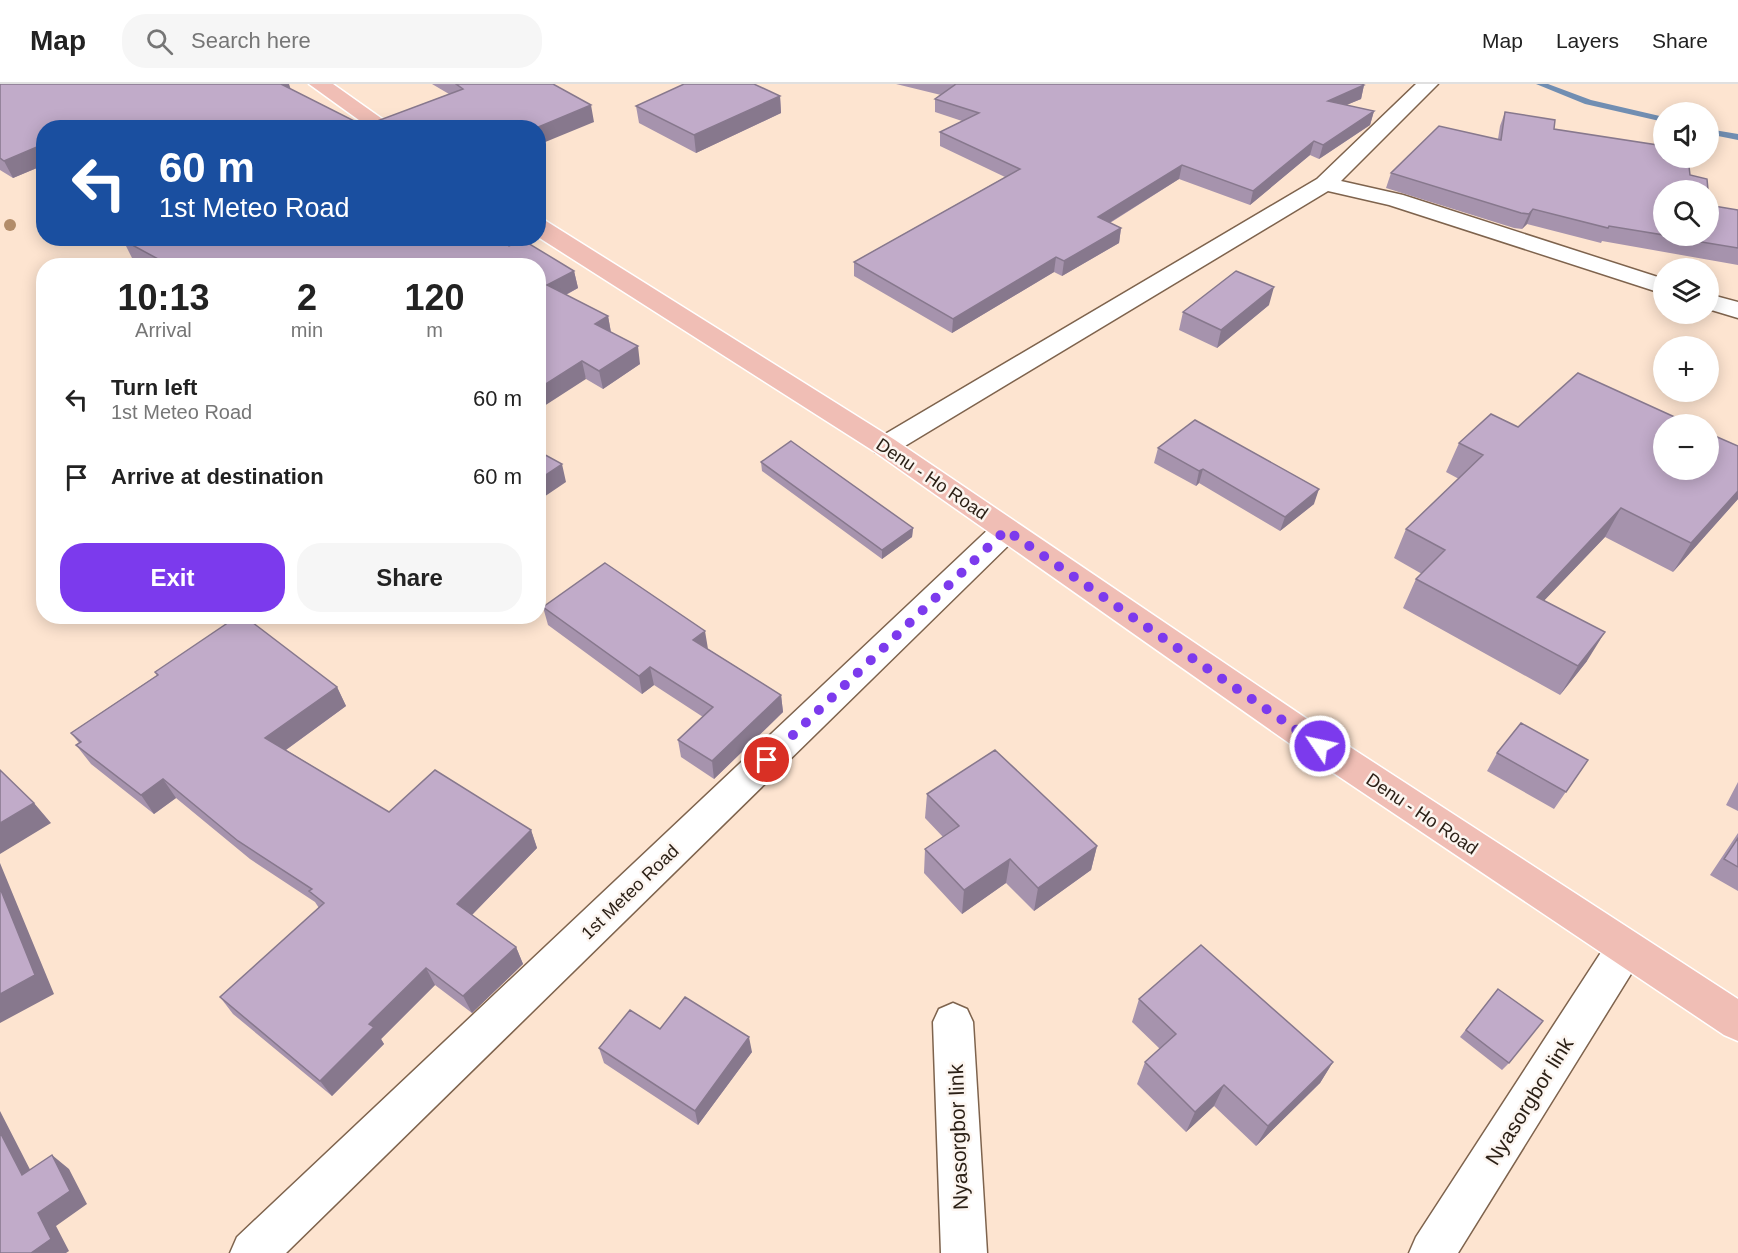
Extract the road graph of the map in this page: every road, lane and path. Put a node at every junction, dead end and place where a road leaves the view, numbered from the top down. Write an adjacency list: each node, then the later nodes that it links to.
1 (319, 84): 3 (main road)
2 (1428, 84): 4 (street)
3 (373, 120)
4 (1325, 184): 6 (street); 9 (street)
5 (546, 231): 9 (main road, Denu - Ho Road)
6 (1653, 283)
7 (1719, 304): 8 (street)
8 (1738, 310)
9 (885, 447): 10 (main road, Denu - Ho Road)
10 (1006, 530): 11 (main road, Denu - Ho Road); 14 (street, 1st Meteo Road)
11 (1625, 948): 13 (main road, Denu - Ho Road); 16 (street, Nyasorgbor link)
12 (953, 1022): 15 (street, Nyasorgbor link)
13 (1738, 1022)
14 (253, 1253)
15 (964, 1253)
16 (1432, 1253)

